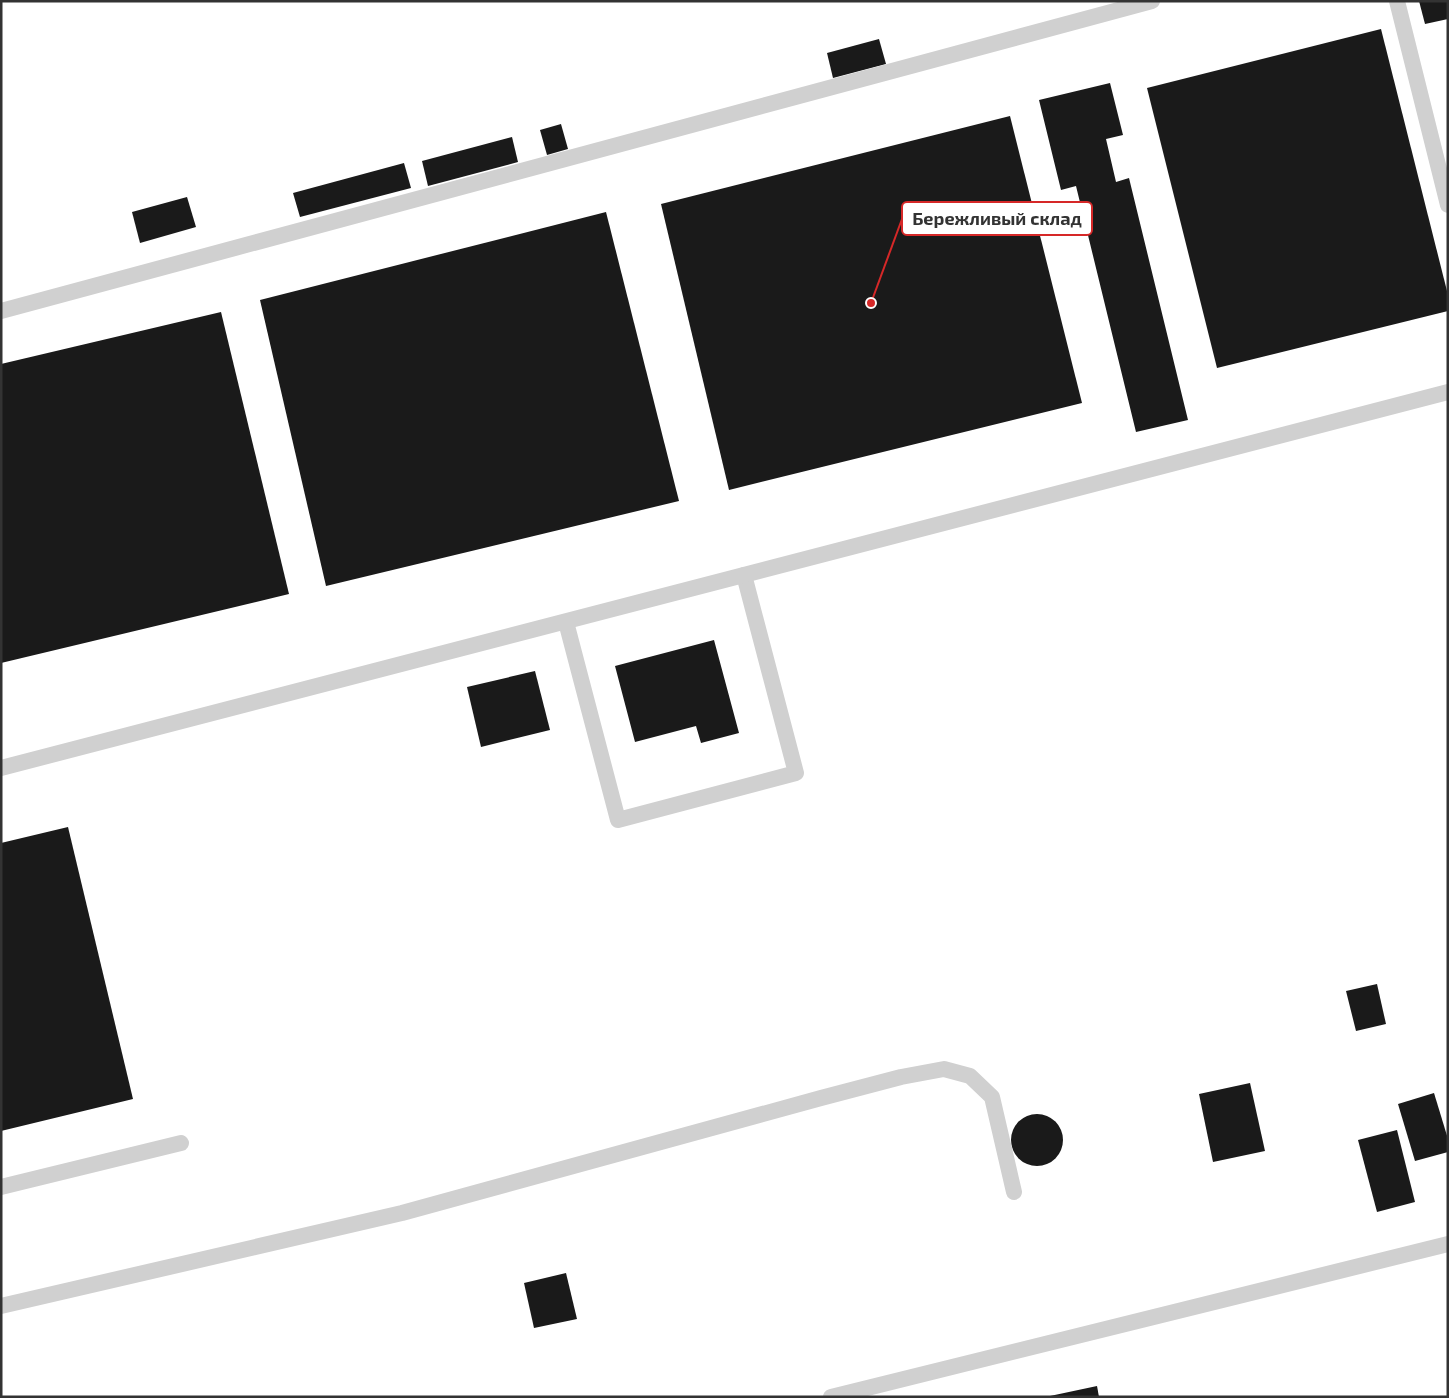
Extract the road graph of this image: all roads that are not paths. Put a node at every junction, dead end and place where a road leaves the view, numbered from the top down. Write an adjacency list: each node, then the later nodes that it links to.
1 (1152, 1): 4 (lane)
2 (1397, 1): 3 (lane)
3 (1448, 205)
4 (1, 311)
5 (1448, 392): 6 (lane)
6 (744, 575): 7 (lane); 7 (lane)
7 (566, 622): 8 (lane)
8 (1, 768)
9 (181, 1143): 10 (lane)
10 (1, 1187)
11 (1014, 1192): 13 (lane)
12 (1448, 1244): 14 (lane)
13 (1, 1306)
14 (831, 1397)

